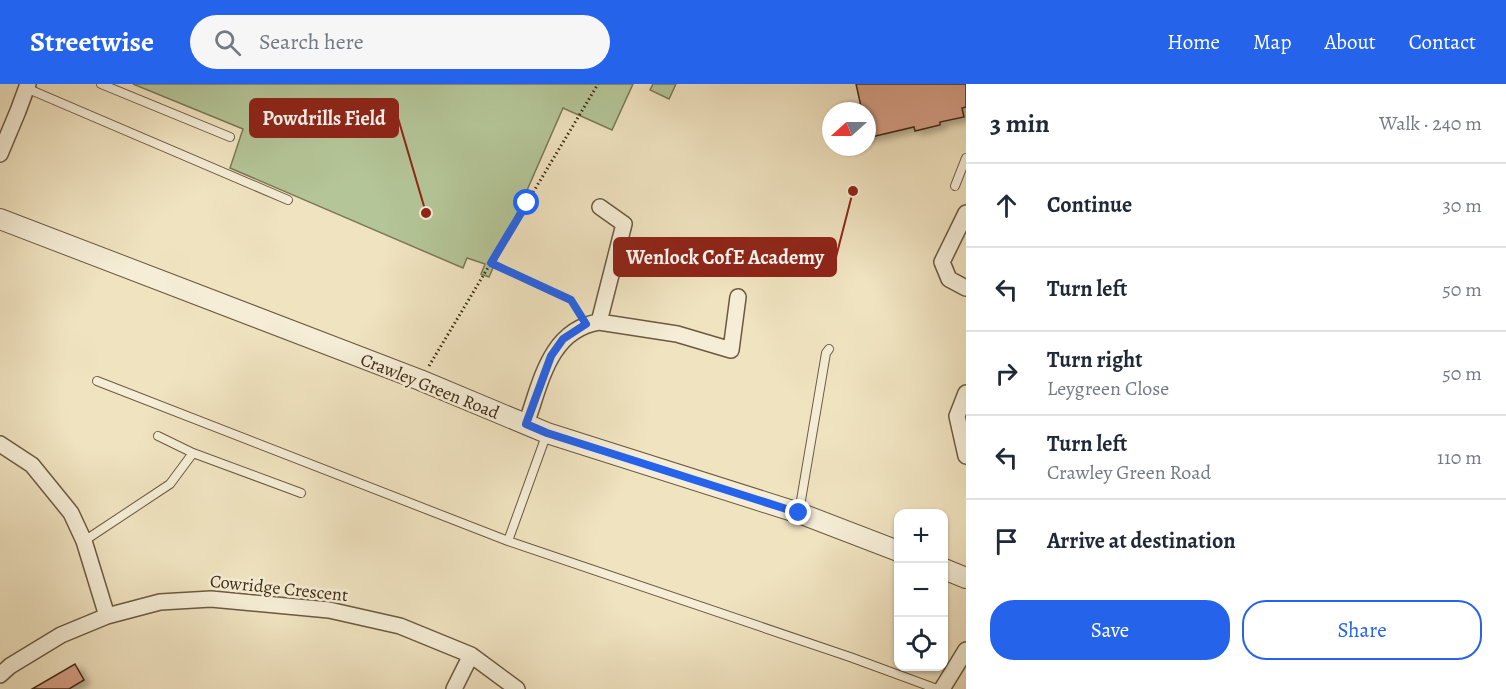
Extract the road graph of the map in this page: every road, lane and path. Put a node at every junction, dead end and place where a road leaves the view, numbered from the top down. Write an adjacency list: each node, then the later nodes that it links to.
1 (101, 84): 4 (lane)
2 (598, 84): 12 (path)
3 (27, 86): 5 (street); 8 (lane)
4 (230, 137)
5 (0, 154)
6 (966, 158): 7 (lane)
7 (955, 186)
8 (288, 200)
9 (600, 207): 15 (street)
10 (966, 213): 13 (street)
11 (0, 219): 17 (street, Crawley Green Road)
12 (491, 263): 15 (path); 17 (path)
13 (966, 288)
14 (738, 297): 15 (street)
15 (593, 323): 20 (street)
16 (829, 349): 27 (lane)
17 (420, 380): 20 (street, Crawley Green Road)
18 (97, 381): 29 (lane)
19 (966, 393): 25 (street)
20 (526, 424): 21 (street, Crawley Green Road)
21 (547, 433): 27 (street, Crawley Green Road); 29 (lane)
22 (158, 436): 24 (lane)
23 (0, 444): 28 (street)
24 (193, 453): 26 (lane); 28 (lane)
25 (966, 456)
26 (301, 493)
27 (799, 513): 30 (street, Crawley Green Road)
28 (84, 541): 33 (street)
29 (508, 541): 39 (lane)
30 (894, 549)
31 (948, 571): 32 (street)
32 (966, 578)
33 (107, 616): 35 (street, Cowridge Crescent); 36 (street, Cowridge Crescent)
34 (966, 650): 39 (street)
35 (471, 654): 37 (street); 38 (street, Cowridge Crescent)
36 (0, 675)
37 (454, 689)
38 (517, 689)
39 (942, 689)

